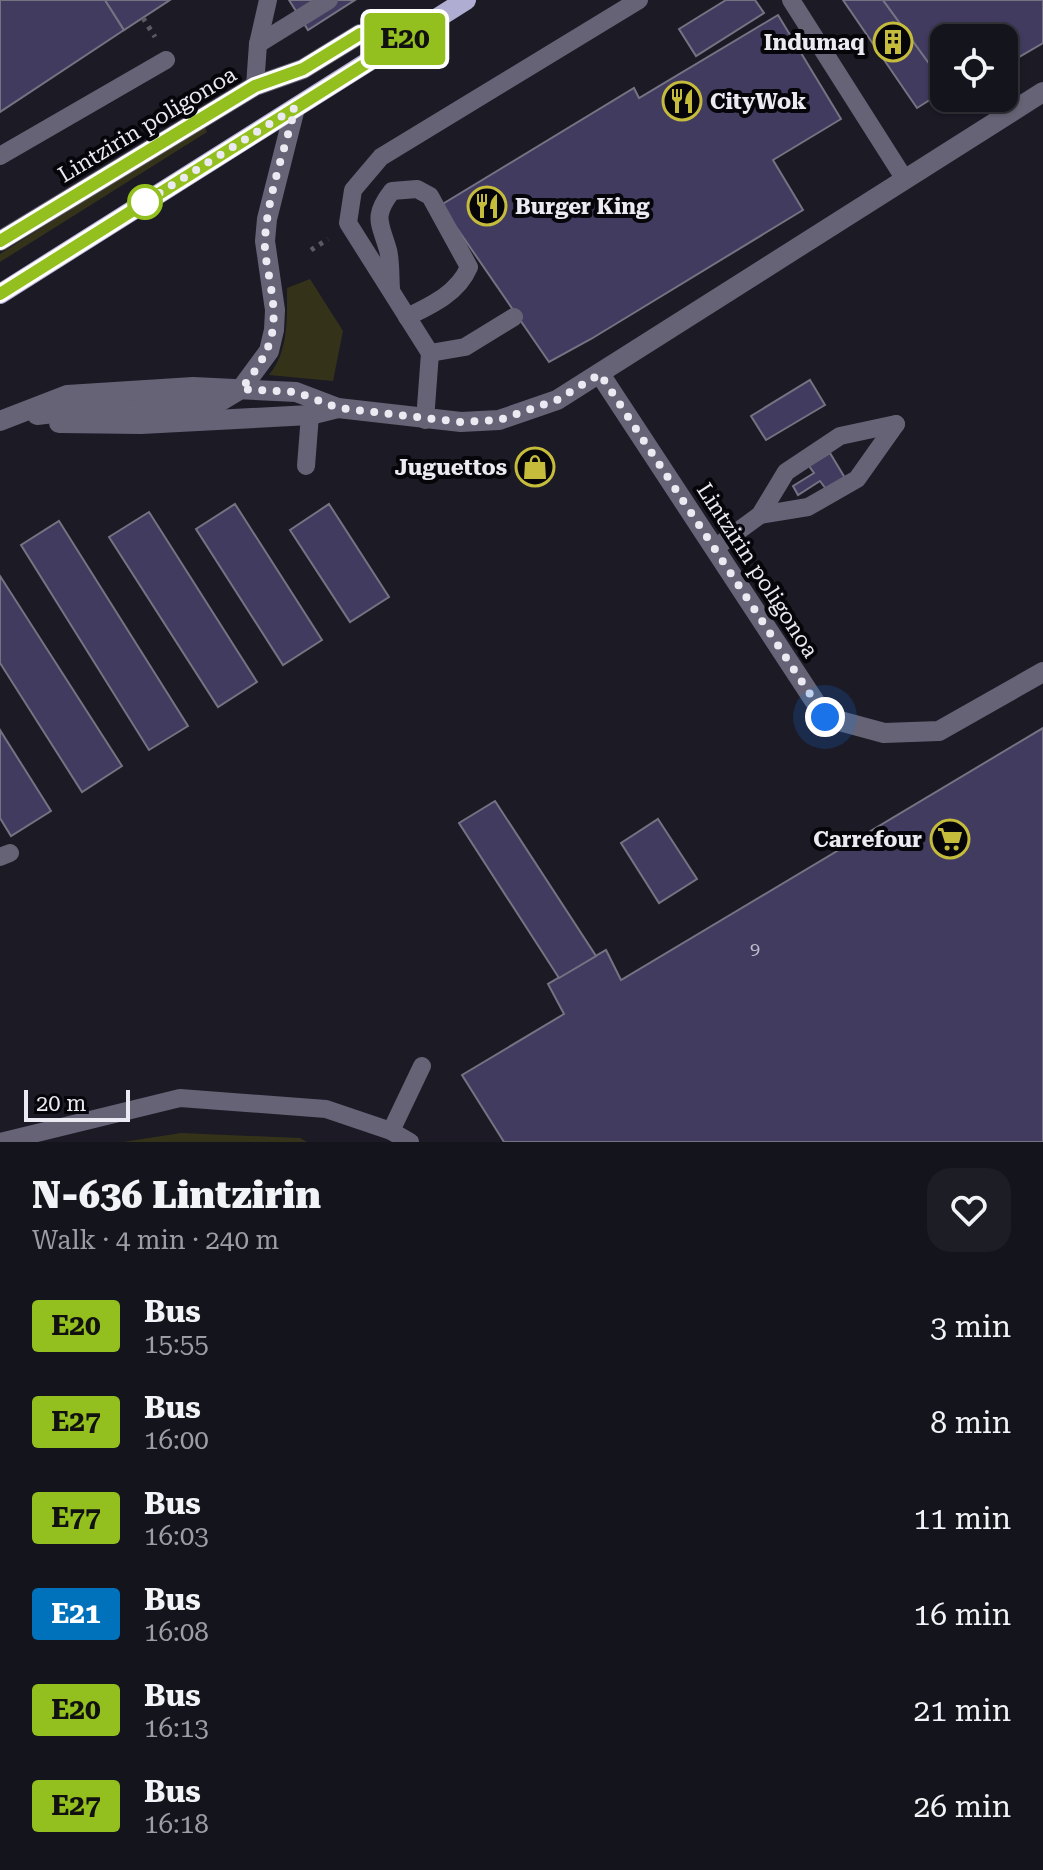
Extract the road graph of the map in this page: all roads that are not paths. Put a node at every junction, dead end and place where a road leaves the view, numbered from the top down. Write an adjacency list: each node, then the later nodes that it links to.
1 (268, 0): 7 (lane)
2 (329, 0): 7 (lane)
3 (466, 0): 6 (main road)
4 (639, 0): 15 (lane)
5 (791, 0): 13 (lane)
6 (413, 34): 9 (street, Lintzirin poligonoa); 11 (main road)
7 (258, 44): 9 (lane)
8 (164, 54): 12 (lane)
9 (255, 86): 14 (street, Lintzirin poligonoa)
10 (1043, 92): 13 (street)
11 (295, 108): 16 (main road); 21 (street)
12 (0, 156)
13 (904, 178): 20 (street)
14 (0, 241)
15 (391, 291): 17 (lane); 17 (lane)
16 (0, 294)
17 (407, 317): 19 (lane)
18 (514, 317): 19 (lane)
19 (430, 353): 24 (lane)
20 (600, 374): 24 (street); 28 (street, Lintzirin poligonoa)
21 (241, 389): 22 (street); 25 (street)
22 (338, 408): 23 (street); 24 (street)
23 (310, 415): 25 (street); 26 (lane)
24 (425, 420)
25 (0, 421)
26 (306, 466)
27 (760, 515): 27 (lane); 28 (lane)
28 (715, 548): 29 (street, Lintzirin poligonoa)
29 (1043, 672)
30 (422, 1066): 31 (lane)
31 (391, 1131): 32 (lane); 33 (lane)
32 (0, 1142)
33 (410, 1142)

